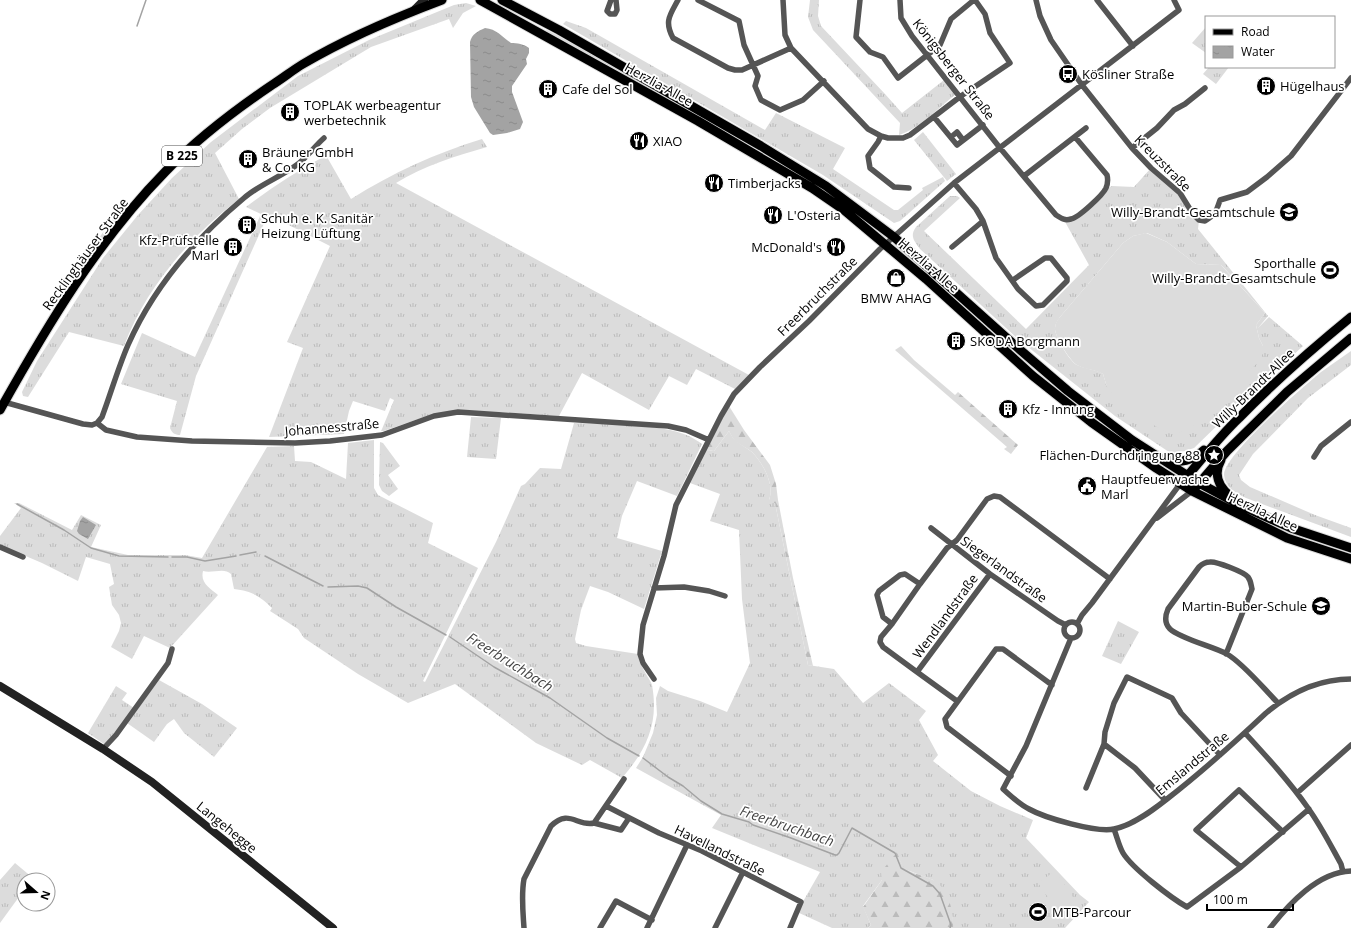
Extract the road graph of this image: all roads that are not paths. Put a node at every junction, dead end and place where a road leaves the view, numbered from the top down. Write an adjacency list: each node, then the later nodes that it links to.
1 (424, 0): 18 (street)
2 (442, 0): 18 (main road, Recklinghäuser Straße / B 225)
3 (480, 0): 41 (main road, Herzlia-Allee)
4 (502, 0): 17 (main road, Herzlia-Allee)
5 (509, 0): 17 (main road)
6 (611, 0): 7 (street)
7 (616, 0)
8 (678, 0): 22 (street)
9 (698, 0): 22 (street)
10 (783, 0): 20 (street)
11 (860, 0): 21 (street)
12 (900, 0): 21 (street, Königsberger Straße)
13 (975, 0): 21 (street); 27 (street)
14 (1036, 0): 25 (street, Kreuzstraße)
15 (1097, 0): 19 (street)
16 (1174, 0): 19 (street)
17 (516, 7): 40 (main road, Herzlia-Allee)
18 (413, 11): 46 (main road, Recklinghäuser Straße / B 225)
19 (1133, 46): 25 (street, Freerbruchstraße)
20 (791, 48): 22 (street); 24 (street)
21 (928, 55): 27 (street, Königsberger Straße)
22 (753, 66): 24 (street)
23 (1351, 78): 35 (street, Kreuzstraße)
24 (824, 81): 31 (street)
25 (1082, 85): 34 (street, Freerbruchstraße); 35 (street, Kreuzstraße)
26 (1205, 88): 35 (street)
27 (961, 96): 28 (street); 29 (street, Königsberger Straße)
28 (934, 117): 29 (street); 31 (street)
29 (983, 125): 34 (street, Königsberger Straße)
30 (1086, 128): 32 (street)
31 (881, 136): 38 (street)
32 (1075, 137): 36 (street); 36 (street, Königsberger Straße)
33 (324, 138): 48 (street)
34 (1000, 148): 36 (street, Königsberger Straße); 37 (street, Freerbruchstraße)
35 (1132, 148)
36 (1024, 176)
37 (954, 183): 39 (street); 40 (street, Freerbruchstraße)
38 (910, 188)
39 (983, 221): 42 (street); 43 (street)
40 (894, 237): 41 (street, Freerbruchstraße); 53 (main road, Herzlia-Allee)
41 (885, 245): 50 (street, Freerbruchstraße); 56 (main road, Herzlia-Allee)
42 (952, 247)
43 (1013, 280): 43 (street)
44 (1351, 317): 49 (main road, Willy-Brandt-Allee)
45 (1351, 338): 51 (main road, Willy-Brandt-Allee)
46 (2, 406): 48 (street, Johannesstraße)
47 (1351, 422): 52 (street)
48 (97, 423): 50 (street, Johannesstraße)
49 (1232, 425): 53 (main road); 54 (main road, Willy-Brandt-Allee)
50 (709, 440): 69 (street, Freerbruchstraße)
51 (1227, 451): 55 (main road, Willy-Brandt-Allee); 58 (main road)
52 (1314, 457)
53 (1162, 459): 54 (main road, Herzlia-Allee)
54 (1187, 476): 55 (main road, Herzlia-Allee); 56 (main road, Willy-Brandt-Allee)
55 (1199, 483): 57 (main road, Willy-Brandt-Allee); 58 (main road, Herzlia-Allee)
56 (1180, 484): 57 (main road, Herzlia-Allee); 59 (street)
57 (1192, 491): 59 (street); 65 (main road, Herzlia-Allee)
58 (1242, 506): 63 (main road, Herzlia-Allee)
59 (1151, 524): 67 (street)
60 (931, 528): 61 (street, Siegerlandstraße)
61 (952, 545): 66 (street, Siegerlandstraße); 67 (street, Wendlandstraße); 68 (street, Wendlandstraße)
62 (0, 547): 64 (street)
63 (1351, 548)
64 (23, 557)
65 (1351, 559)
66 (990, 574): 73 (street, Siegerlandstraße); 77 (street, Wendlandstraße)
67 (1110, 579): 72 (street)
68 (920, 584): 71 (street, Wendlandstraße); 71 (street)
69 (654, 588): 70 (street); 78 (street, Freerbruchstraße)
70 (725, 596)
71 (892, 624): 77 (street, Wendlandstraße)
72 (1077, 624): 73 (street); 74 (street)
73 (1066, 625): 74 (street)
74 (1071, 638): 80 (street)
75 (172, 649): 87 (street)
76 (1226, 654): 76 (street); 83 (street)
77 (917, 672): 82 (street, Wendlandstraße)
78 (654, 679)
79 (1351, 679): 83 (street, Emslandstraße)
80 (1052, 685): 82 (street); 89 (street)
81 (0, 686): 87 (street, Langehegge)
82 (958, 702): 89 (street)
83 (1278, 703): 84 (street, Emslandstraße)
84 (1245, 733): 88 (street, Emslandstraße); 92 (street)
85 (1104, 744): 88 (street); 91 (street); 93 (street)
86 (1351, 745): 92 (street)
87 (103, 749): 106 (street, Langehegge)
88 (1220, 755): 93 (street, Emslandstraße)
89 (1011, 776): 98 (street, Emslandstraße)
90 (624, 779): 94 (street)
91 (1086, 788)
92 (1297, 793): 95 (street)
93 (1165, 800): 98 (street, Emslandstraße)
94 (606, 806): 96 (street, Havellandstraße); 97 (street)
95 (1309, 809): 99 (street); 104 (street)
96 (629, 818): 97 (street); 100 (street, Havellandstraße)
97 (594, 823): 107 (street)
98 (1114, 830): 101 (street)
99 (1283, 832): 101 (street); 101 (street)
100 (687, 845): 103 (street, Havellandstraße); 105 (street)
101 (1241, 867)
102 (1351, 871): 104 (street)
103 (743, 872): 110 (street); 111 (street, Havellandstraße)
104 (1343, 872): 112 (street)
105 (652, 920): 108 (street); 109 (street)
106 (333, 928)
107 (524, 928)
108 (600, 928)
109 (648, 928)
110 (715, 928)
111 (790, 928)
112 (1270, 928)

